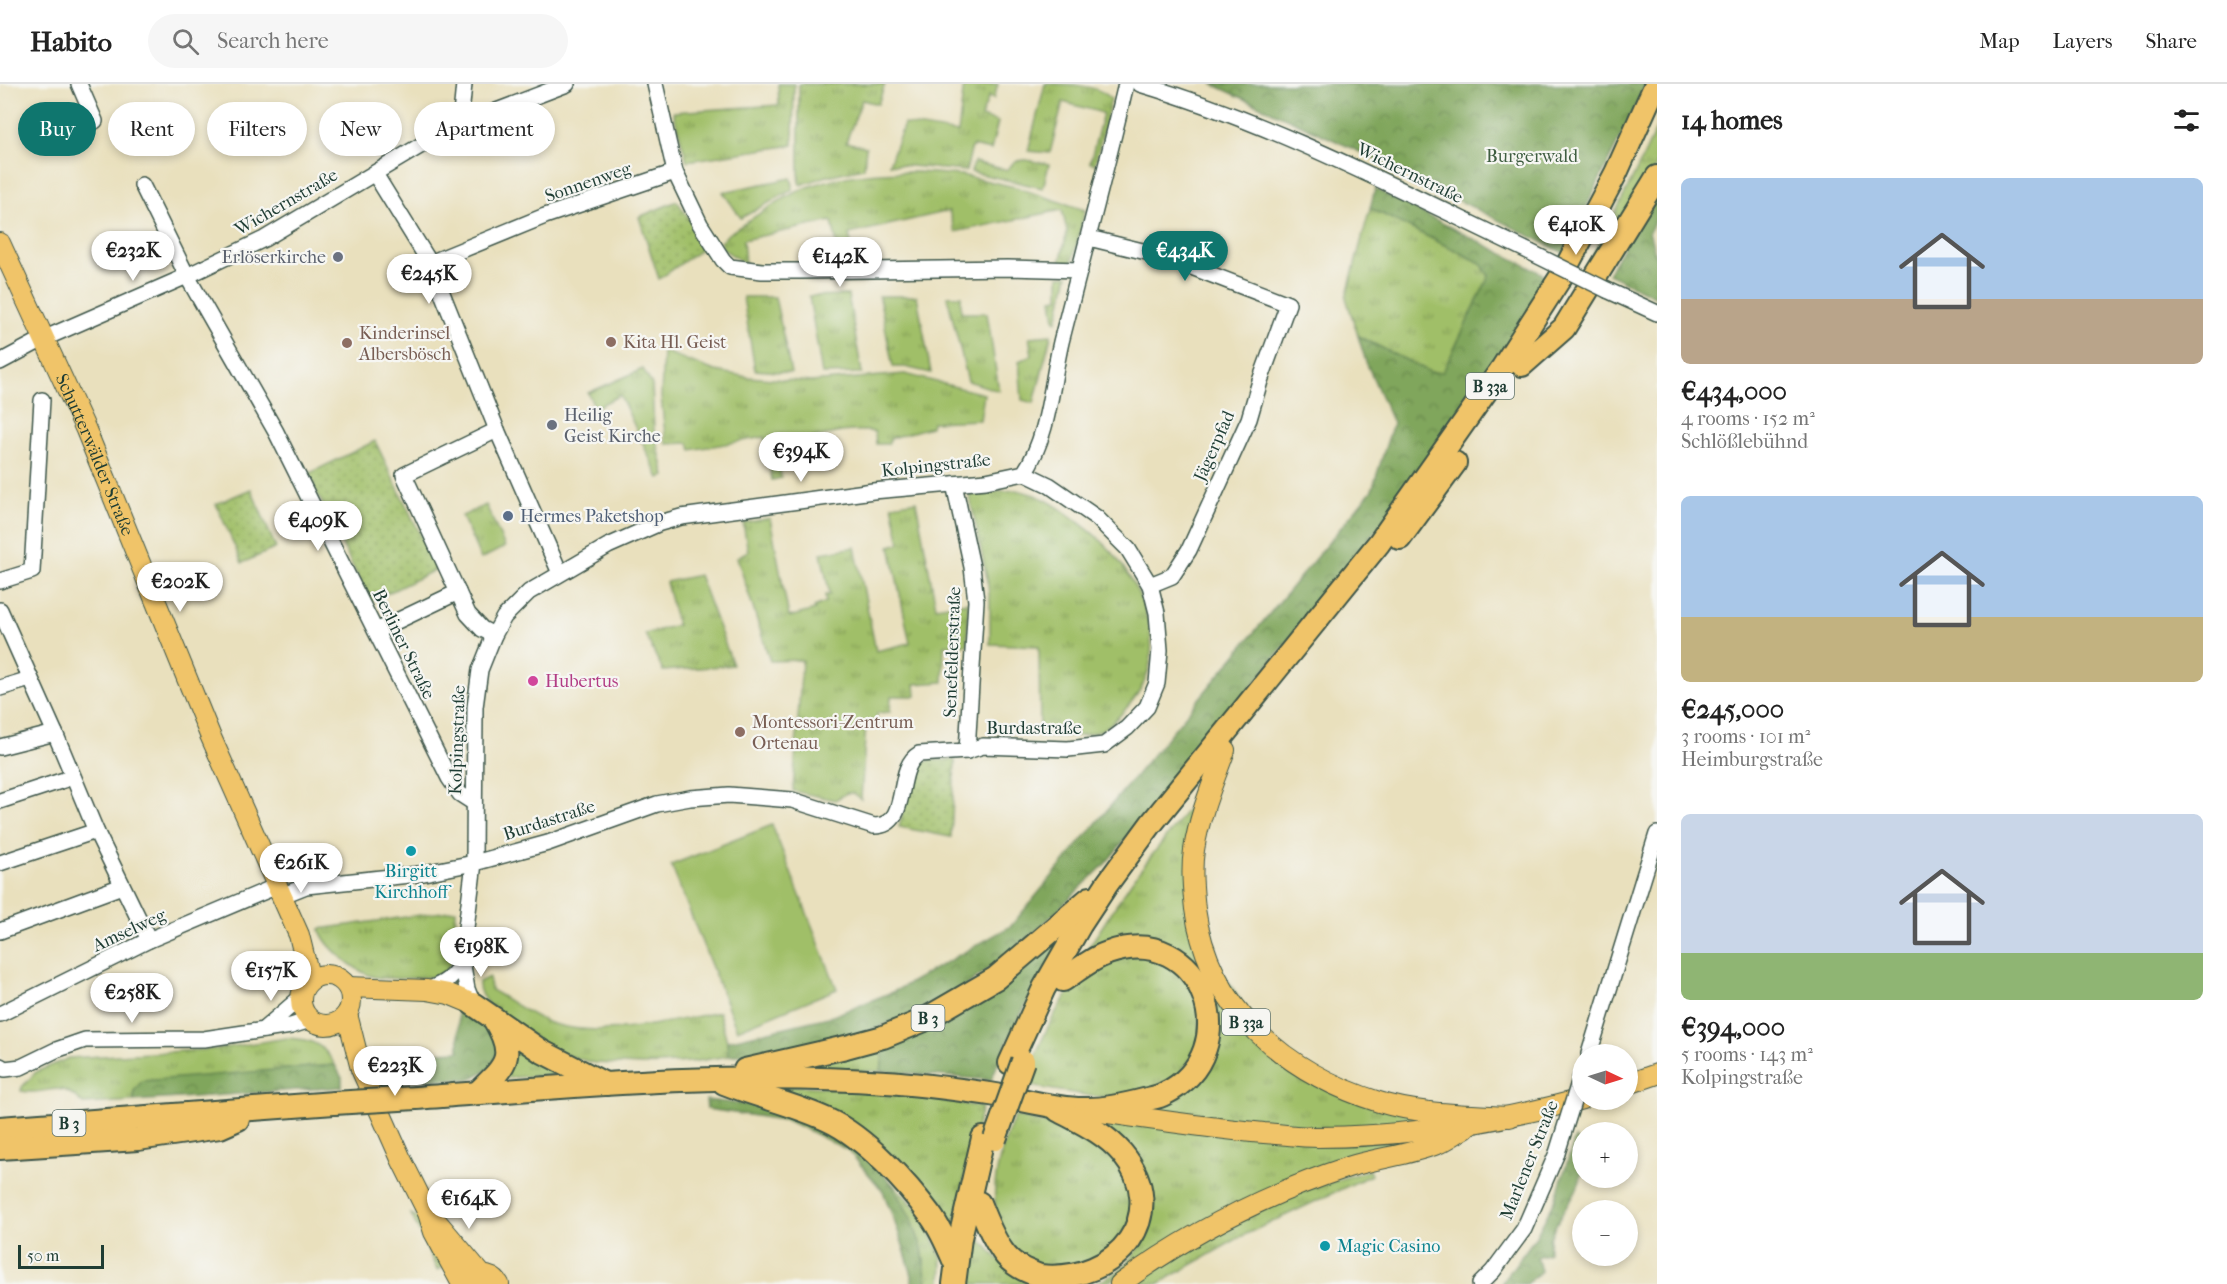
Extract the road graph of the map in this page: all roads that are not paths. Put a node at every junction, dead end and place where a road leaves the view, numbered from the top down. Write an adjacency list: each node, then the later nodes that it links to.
1 (79, 84): 8 (street)
2 (464, 84): 9 (street)
3 (567, 84): 10 (street, Wichernstraße)
4 (656, 84): 13 (street)
5 (1126, 84): 17 (street)
6 (1140, 84): 22 (street, Wichernstraße, bridge)
7 (1656, 84): 51 (highway, B 33a)
8 (87, 102)
9 (462, 102)
10 (520, 102)
11 (1657, 111): 25 (highway, B 33a)
12 (414, 152): 14 (street, Wichernstraße)
13 (675, 172): 19 (street, Sonnenweg); 20 (street)
14 (375, 174): 19 (street); 21 (street, Wichernstraße)
15 (1657, 177): 25 (highway)
16 (142, 185): 21 (street)
17 (1089, 238): 20 (street); 32 (street, Jägerpfad)
18 (0, 243): 23 (main road, Schutterwälder Straße)
19 (430, 263): 27 (street)
20 (1080, 270): 28 (street)
21 (187, 276): 23 (street, Wichernstraße); 36 (street, Berliner Straße)
22 (1657, 313)
23 (43, 339): 24 (street, Wichernstraße); 53 (main road, Schutterwälder Straße)
24 (0, 362)
25 (1522, 365): 42 (highway, B 33a)
26 (42, 400): 31 (street)
27 (497, 430): 30 (street); 33 (street)
28 (1024, 473): 29 (street, Kolpingstraße); 32 (street, Burdastraße)
29 (954, 483): 30 (street, Kolpingstraße); 43 (street, Senefelderstraße)
30 (560, 573): 37 (street, Kolpingstraße)
31 (0, 580)
32 (1150, 585): 43 (street, Burdastraße)
33 (458, 592): 36 (street); 37 (street)
34 (0, 610): 35 (street)
35 (5, 629): 38 (street)
36 (376, 631): 46 (street, Berliner Straße)
37 (494, 635): 46 (street, Kolpingstraße)
38 (30, 679): 39 (street); 40 (street)
39 (0, 688)
40 (55, 733): 41 (street); 44 (street)
41 (0, 747)
42 (1225, 750): 59 (highway, B 33a); 81 (main road, B 33a)
43 (967, 751): 50 (street, Burdastraße)
44 (73, 777): 45 (street); 47 (street)
45 (0, 801)
46 (474, 803): 50 (street, Kolpingstraße)
47 (96, 831): 49 (street); 52 (street)
48 (1657, 834): 68 (street)
49 (0, 863)
50 (474, 863): 53 (street, Burdastraße); 57 (street, Kolpingstraße)
51 (1107, 884): 70 (highway, B 33a); 73 (highway, B 3)
52 (122, 886): 54 (street); 56 (street)
53 (279, 891): 55 (main road, Schutterwälder Straße); 56 (street, Amselweg)
54 (0, 931)
55 (299, 935): 58 (main road, Schutterwälder Straße); 60 (main road, Schutterwälder Straße)
56 (149, 940): 64 (street, Amselweg)
57 (462, 960): 61 (street); 63 (street, Kolpingstraße)
58 (331, 975): 60 (main road); 62 (main road)
59 (1063, 980): 70 (highway, B 33a); 80 (highway, B 3)
60 (305, 989): 66 (main road); 67 (street)
61 (427, 990): 62 (main road); 63 (main road)
62 (348, 1002): 66 (main road); 69 (main road)
63 (473, 1004): 65 (highway)
64 (0, 1014)
65 (494, 1019): 75 (highway); 76 (highway)
66 (319, 1023): 67 (street); 69 (main road)
67 (263, 1030): 71 (street)
68 (1592, 1044)
69 (358, 1060): 88 (main road)
70 (1017, 1062): 85 (highway, B 33a)
71 (0, 1066)
72 (1657, 1074): 74 (main road)
73 (712, 1078): 75 (highway, B 3); 78 (highway, B 3); 90 (highway)
74 (1638, 1081)
75 (605, 1084): 76 (highway, B 3)
76 (477, 1094): 84 (highway, B 3, bridge)
77 (1572, 1102): 81 (main road, B 3)
78 (1046, 1104): 80 (highway, B 3); 87 (highway)
79 (1572, 1105): 94 (street, Marlener Straße, bridge)
80 (1082, 1109): 82 (main road, B 3)
81 (1510, 1117): 82 (main road, B 3)
82 (1471, 1125): 93 (main road, B 3)
83 (0, 1128): 84 (highway, B 3)
84 (138, 1129): 86 (highway)
85 (989, 1138): 87 (highway, B 33a); 90 (highway, B 33a)
86 (0, 1148)
87 (979, 1203): 90 (highway, B 33a)
88 (428, 1213): 89 (main road); 91 (main road)
89 (482, 1275): 91 (main road); 92 (main road)
90 (959, 1278)
91 (462, 1284)
92 (499, 1284)
93 (1120, 1284)
94 (1480, 1284)

